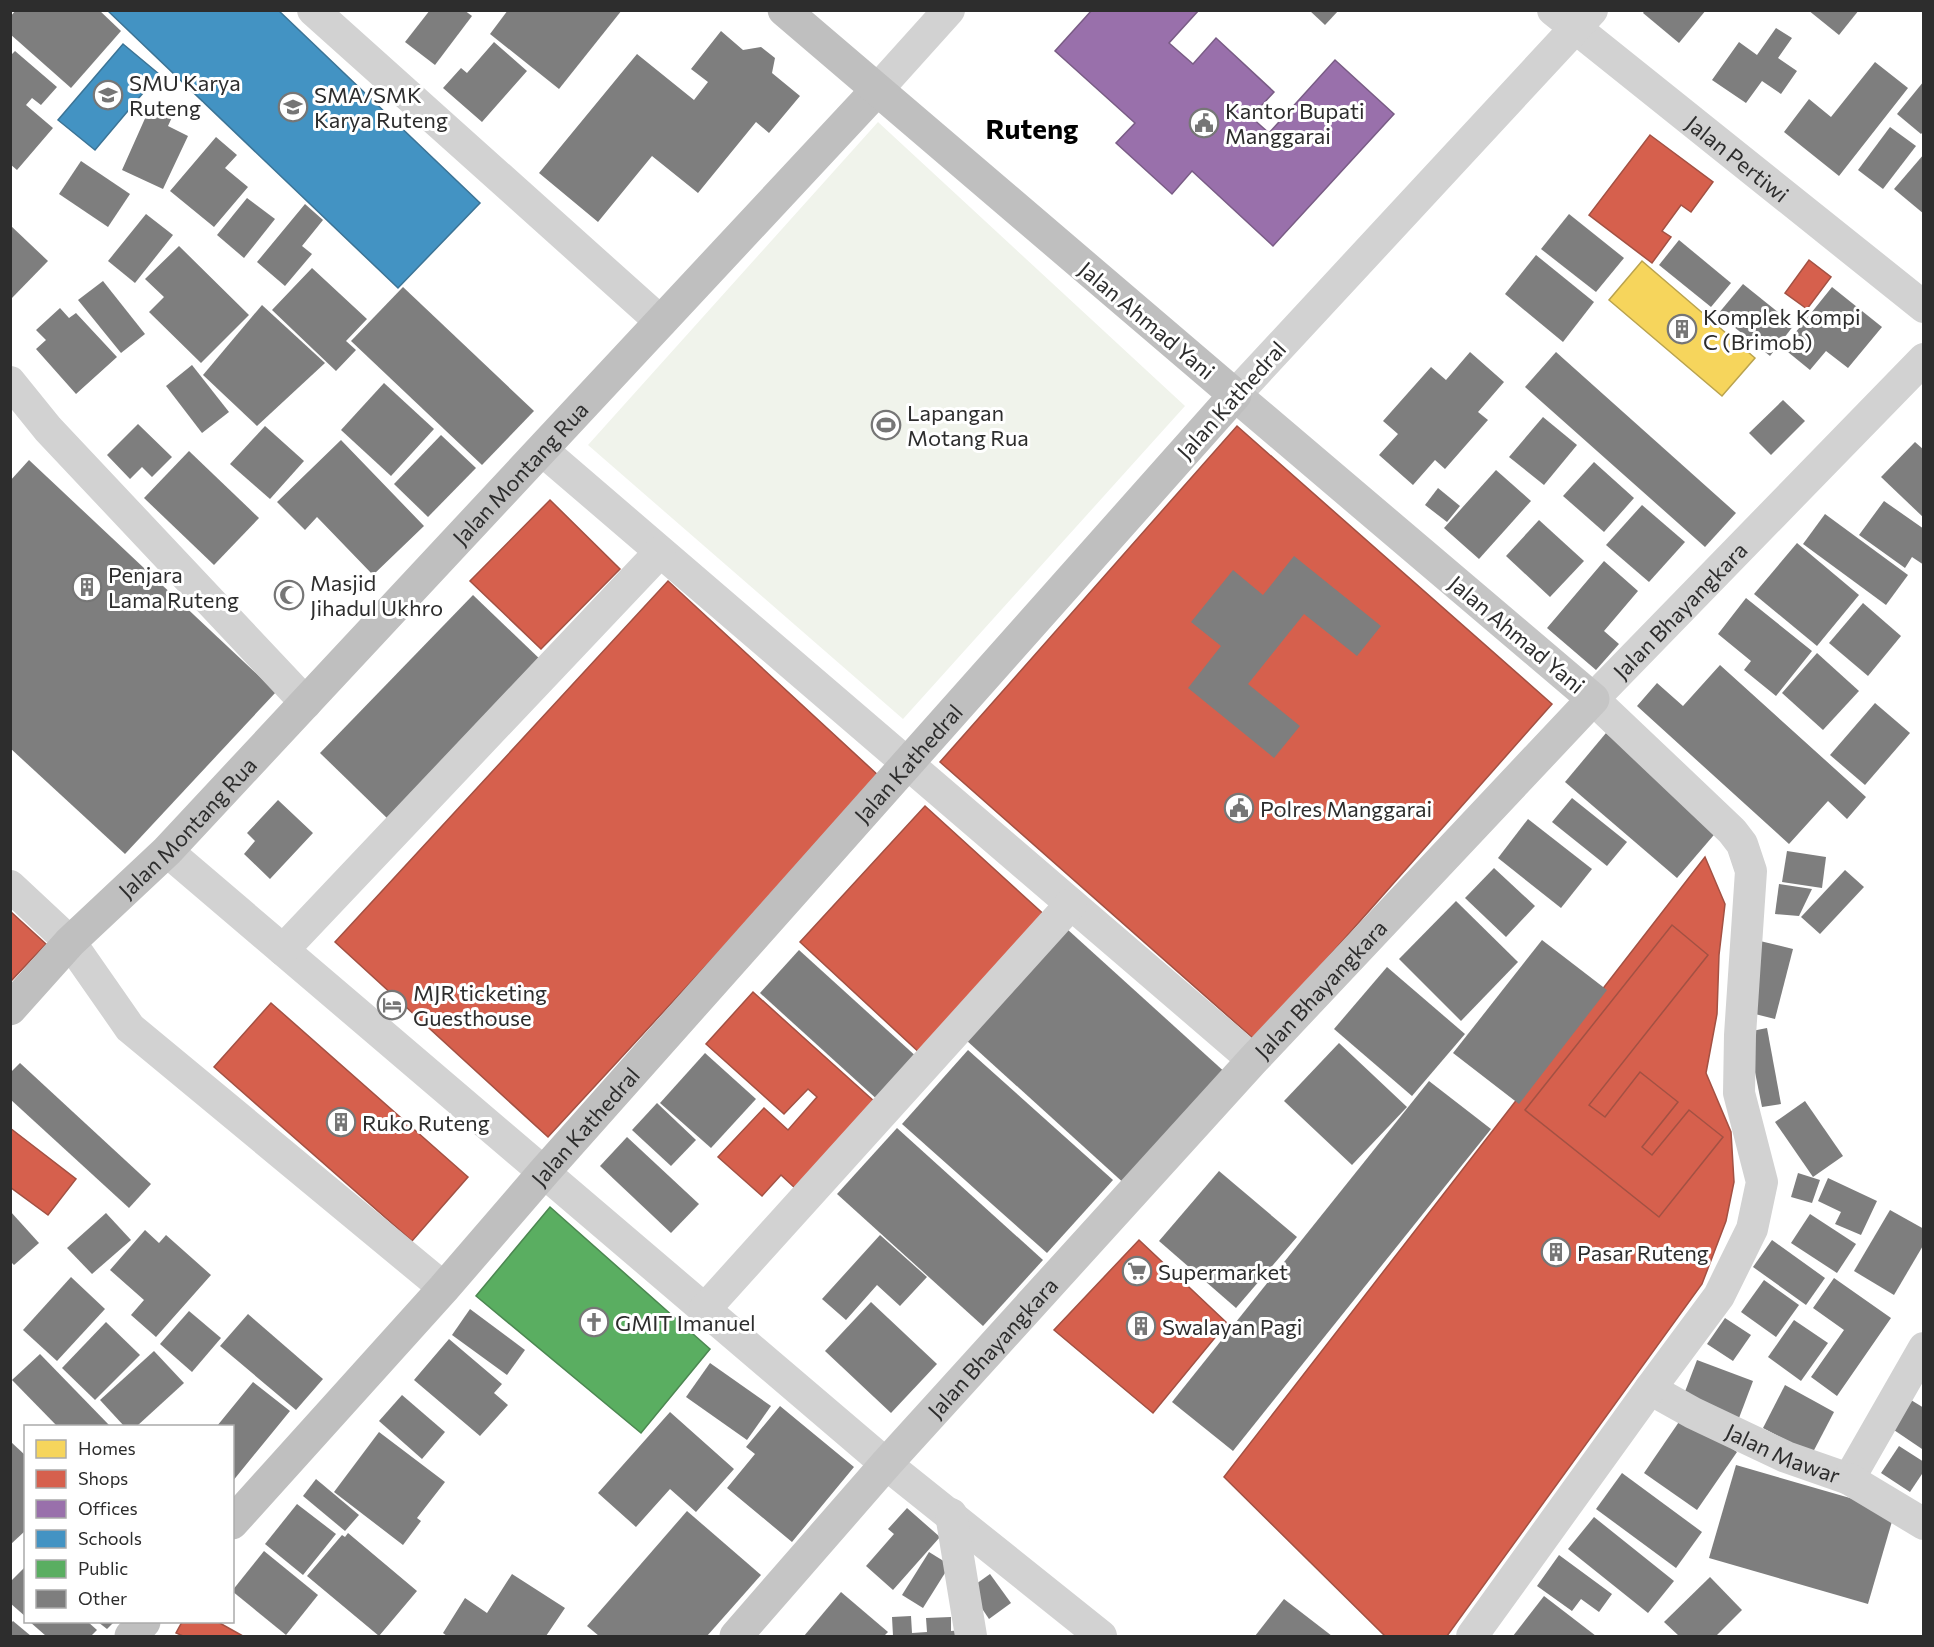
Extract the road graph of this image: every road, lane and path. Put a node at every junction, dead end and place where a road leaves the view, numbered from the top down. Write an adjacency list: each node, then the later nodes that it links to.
1 (314, 10): 7 (street)
2 (784, 10): 5 (highway, Jalan Ahmad Yani)
3 (949, 10): 5 (street)
4 (1573, 16): 6 (street, Jalan Pertiwi); 10 (street, Jalan Kathedral)
5 (877, 90): 7 (highway, Jalan Montang Rua); 10 (highway, Jalan Ahmad Yani)
6 (1923, 307)
7 (661, 322): 11 (highway, Jalan Montang Rua)
8 (1923, 359): 13 (street, Jalan Bhayangkara)
9 (10, 382): 14 (street)
10 (1235, 395): 13 (main road, Jalan Ahmad Yani); 15 (highway, Jalan Kathedral)
11 (542, 450): 12 (street); 14 (highway, Jalan Montang Rua)
12 (660, 552): 15 (street); 20 (street)
13 (1593, 699): 22 (main road, Jalan Bhayangkara); 27 (street)
14 (306, 703): 16 (highway, Jalan Montang Rua)
15 (907, 763): 18 (street); 23 (highway, Jalan Kathedral)
16 (167, 851): 19 (highway, Jalan Montang Rua); 20 (street)
17 (10, 886): 19 (street)
18 (1071, 904): 22 (street); 25 (street)
19 (70, 942): 21 (highway, Jalan Montang Rua); 24 (street)
20 (283, 950): 23 (street)
21 (10, 1009)
22 (1253, 1060): 28 (main road, Jalan Bhayangkara)
23 (544, 1172): 24 (highway, Jalan Kathedral); 25 (street)
24 (444, 1288): 31 (highway, Jalan Kathedral)
25 (705, 1309): 28 (street)
26 (1923, 1348): 29 (street, Jalan Mawar)
27 (1650, 1389): 29 (street, Jalan Mawar); 38 (street)
28 (886, 1464): 30 (street); 35 (main road, Jalan Bhayangkara)
29 (1849, 1479): 32 (street)
30 (951, 1515): 36 (street); 37 (street)
31 (234, 1521)
32 (1923, 1524)
33 (143, 1623): 34 (highway)
34 (130, 1636)
35 (736, 1636)
36 (971, 1636)
37 (1101, 1636)
38 (1472, 1636)

